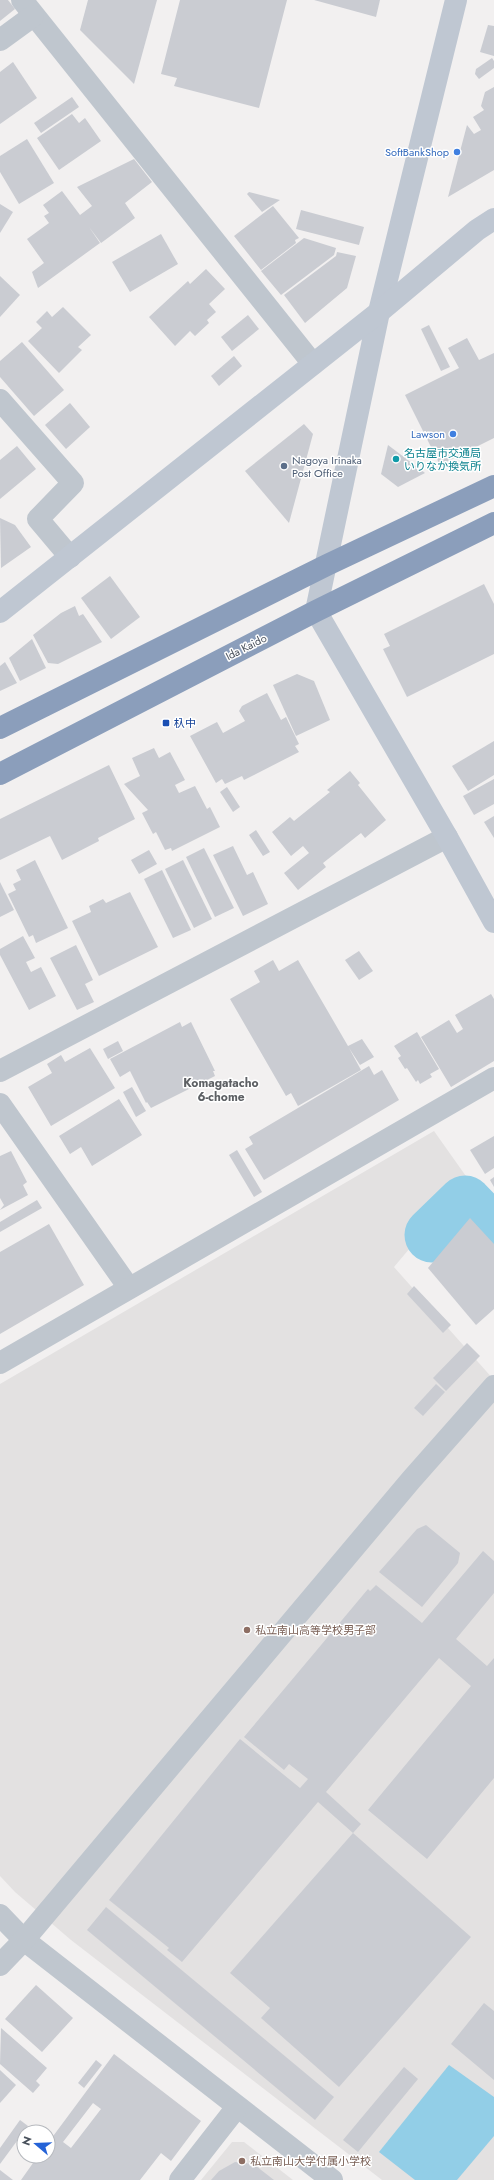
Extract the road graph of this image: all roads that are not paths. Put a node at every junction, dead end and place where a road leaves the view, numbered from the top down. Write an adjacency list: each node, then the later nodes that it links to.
1 (456, 0): 5 (street)
2 (28, 8): 3 (street); 6 (street)
3 (0, 40)
4 (494, 220): 5 (street)
5 (379, 312): 6 (street); 11 (street)
6 (313, 364): 10 (street)
7 (0, 400): 10 (street)
8 (494, 486): 11 (highway)
9 (494, 523): 12 (highway, Ida Kaido)
10 (70, 557): 13 (street)
11 (326, 565): 12 (street); 14 (highway)
12 (316, 611): 15 (highway, Ida Kaido); 16 (street)
13 (0, 612)
14 (0, 728)
15 (0, 774)
16 (447, 837): 17 (street); 18 (street)
17 (493, 919)
18 (0, 1071)
19 (494, 1078): 21 (street)
20 (0, 1104): 21 (street)
21 (129, 1288): 22 (street)
22 (0, 1364)
23 (494, 1386): 25 (street)
24 (0, 1915): 25 (street)
25 (24, 1940): 26 (street); 27 (street)
26 (0, 1965)
27 (237, 2107): 28 (street); 29 (street)
28 (180, 2180)
29 (332, 2180)

